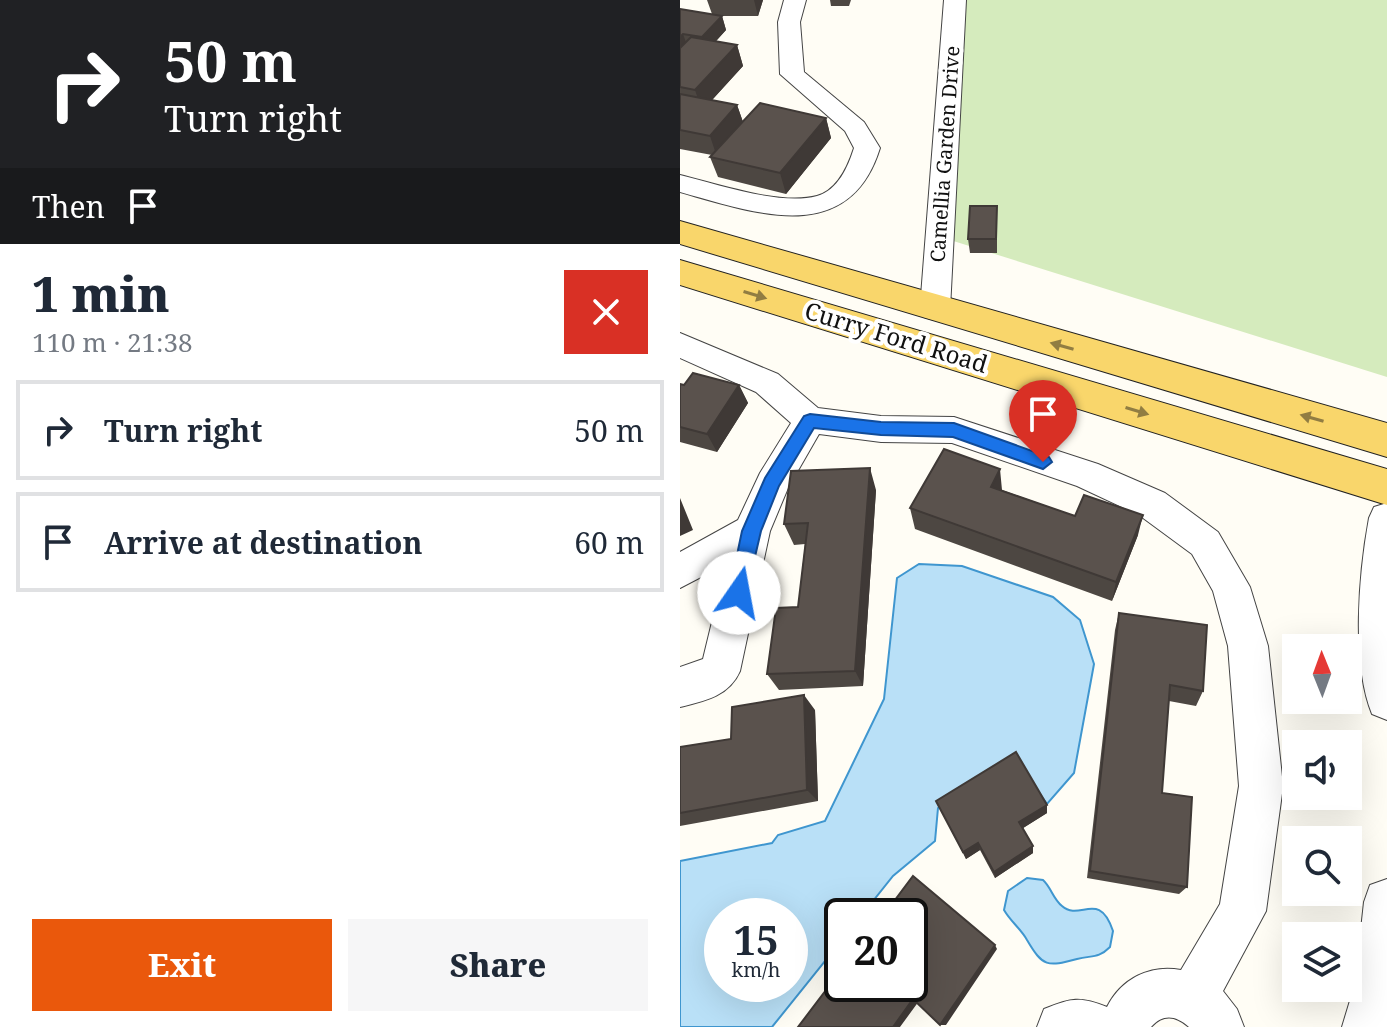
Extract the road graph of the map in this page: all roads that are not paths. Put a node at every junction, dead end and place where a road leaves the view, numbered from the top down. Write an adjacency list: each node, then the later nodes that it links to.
1 (795, 0): 3 (street)
2 (955, 0): 7 (street, Camellia Garden Drive)
3 (689, 185): 4 (street)
4 (680, 209)
5 (680, 232): 7 (main road, Curry Ford Road)
6 (680, 272): 11 (main road, Curry Ford Road, one-way to 11)
7 (935, 309): 10 (main road, Curry Ford Road, one-way to 7)
8 (680, 345): 9 (street)
9 (810, 420): 13 (street); 18 (street)
10 (1387, 440)
11 (1387, 487)
12 (1387, 518): 16 (street)
13 (752, 531): 14 (street); 15 (street)
14 (680, 571)
15 (680, 687)
16 (1387, 700)
17 (1387, 902): 22 (street)
18 (1206, 1012): 21 (street)
19 (1062, 1027): 20 (street)
20 (1094, 1027)
21 (1124, 1027)
22 (1367, 1027)

